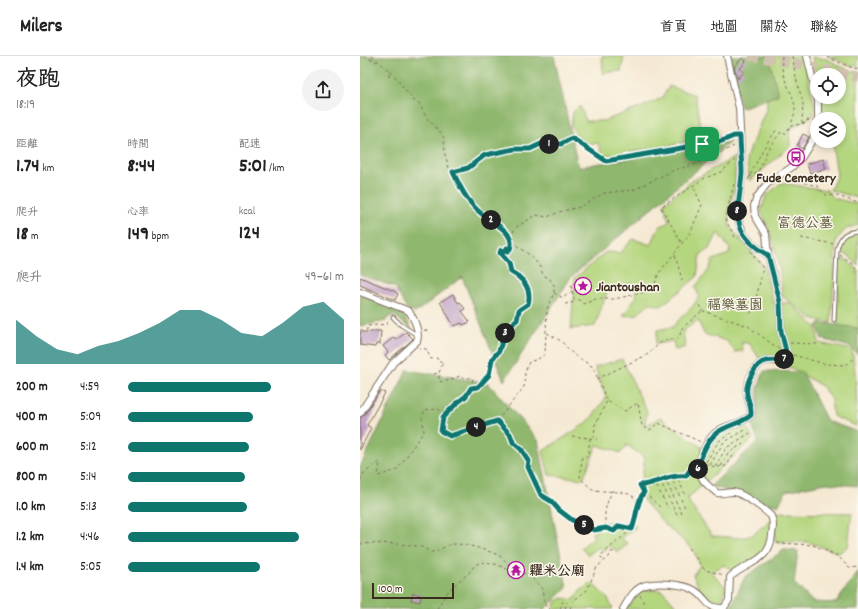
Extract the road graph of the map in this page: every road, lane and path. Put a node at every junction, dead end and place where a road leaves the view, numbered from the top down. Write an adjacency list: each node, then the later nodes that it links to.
1 (364, 56): 8 (path)
2 (372, 56): 8 (path)
3 (727, 56): 17 (street)
4 (782, 56): 15 (path)
5 (792, 56): 14 (path)
6 (807, 56): 12 (street)
7 (821, 56): 9 (path)
8 (377, 62): 10 (path)
9 (858, 69)
10 (389, 71): 11 (path); 20 (path)
11 (389, 76)
12 (817, 112)
13 (810, 120): 14 (path)
14 (802, 124): 15 (path)
15 (791, 126): 22 (path)
16 (778, 129): 22 (path)
17 (740, 139): 19 (street); 20 (path); 28 (path)
18 (810, 145): 21 (street)
19 (742, 158): 24 (path); 33 (street)
20 (453, 172): 28 (path)
21 (778, 176): 25 (path); 33 (street)
22 (749, 177): 23 (path)
23 (746, 182)
24 (692, 186): 30 (path); 32 (path)
25 (858, 203)
26 (858, 231): 31 (lane)
27 (801, 238): 31 (path)
28 (511, 239): 29 (path)
29 (512, 242): 39 (path); 58 (path)
30 (681, 242)
31 (837, 252): 34 (path); 45 (lane)
32 (675, 254): 35 (path); 40 (path)
33 (768, 255): 49 (street)
34 (858, 270)
35 (683, 283)
36 (583, 286): 37 (path)
37 (572, 291): 39 (path); 40 (path)
38 (360, 292): 48 (street)
39 (554, 292): 47 (path)
40 (574, 300): 41 (path)
41 (565, 304)
42 (700, 305): 43 (path)
43 (703, 311): 52 (path); 57 (path)
44 (392, 317): 46 (path); 48 (lane)
45 (834, 320)
46 (360, 330)
47 (546, 332): 57 (path); 62 (path)
48 (419, 336): 60 (street)
49 (783, 343): 50 (path); 52 (street)
50 (820, 344)
51 (425, 349): 56 (path)
52 (787, 355): 70 (street)
53 (794, 355): 54 (path)
54 (853, 359)
55 (434, 374): 56 (path)
56 (439, 374): 58 (path)
57 (597, 380): 59 (path)
58 (471, 388): 61 (path)
59 (607, 401): 68 (path); 70 (path)
60 (360, 413)
61 (443, 417): 62 (path); 81 (path)
62 (497, 421): 92 (path)
63 (745, 430): 73 (path)
64 (734, 432): 73 (path)
65 (750, 433): 74 (path)
66 (572, 436): 67 (path)
67 (590, 438): 68 (path); 83 (path)
68 (594, 438): 69 (path)
69 (597, 439)
70 (708, 444): 76 (street)
71 (743, 444): 75 (path)
72 (735, 454): 75 (path)
73 (710, 465): 74 (path)
74 (715, 466): 75 (path)
75 (721, 466)
76 (699, 469): 77 (path); 94 (street)
77 (676, 475): 78 (path); 85 (path)
78 (670, 476): 79 (path); 89 (path)
79 (665, 478): 80 (path); 90 (path)
80 (660, 479): 82 (path); 91 (path)
81 (360, 480)
82 (654, 481): 84 (path); 88 (path)
83 (613, 490): 86 (path); 92 (path)
84 (644, 492): 86 (path); 87 (path)
85 (685, 494)
86 (637, 506): 93 (path)
87 (660, 507)
88 (668, 508)
89 (685, 508)
90 (682, 514)
91 (678, 517)
92 (606, 528): 93 (path)
93 (632, 529): 98 (path)
94 (772, 543): 99 (path); 101 (street)
95 (360, 544): 100 (path)
96 (688, 548): 101 (path)
97 (616, 551): 98 (path)
98 (604, 561): 110 (path)
99 (858, 567)
100 (519, 574): 106 (path); 107 (path)
101 (730, 577): 102 (street)
102 (638, 589): 105 (path); 111 (street)
103 (562, 601): 108 (path)
104 (567, 602): 109 (path)
105 (644, 603)
106 (437, 609)
107 (550, 609)
108 (560, 609)
109 (565, 609)
110 (570, 609)
111 (623, 609)

